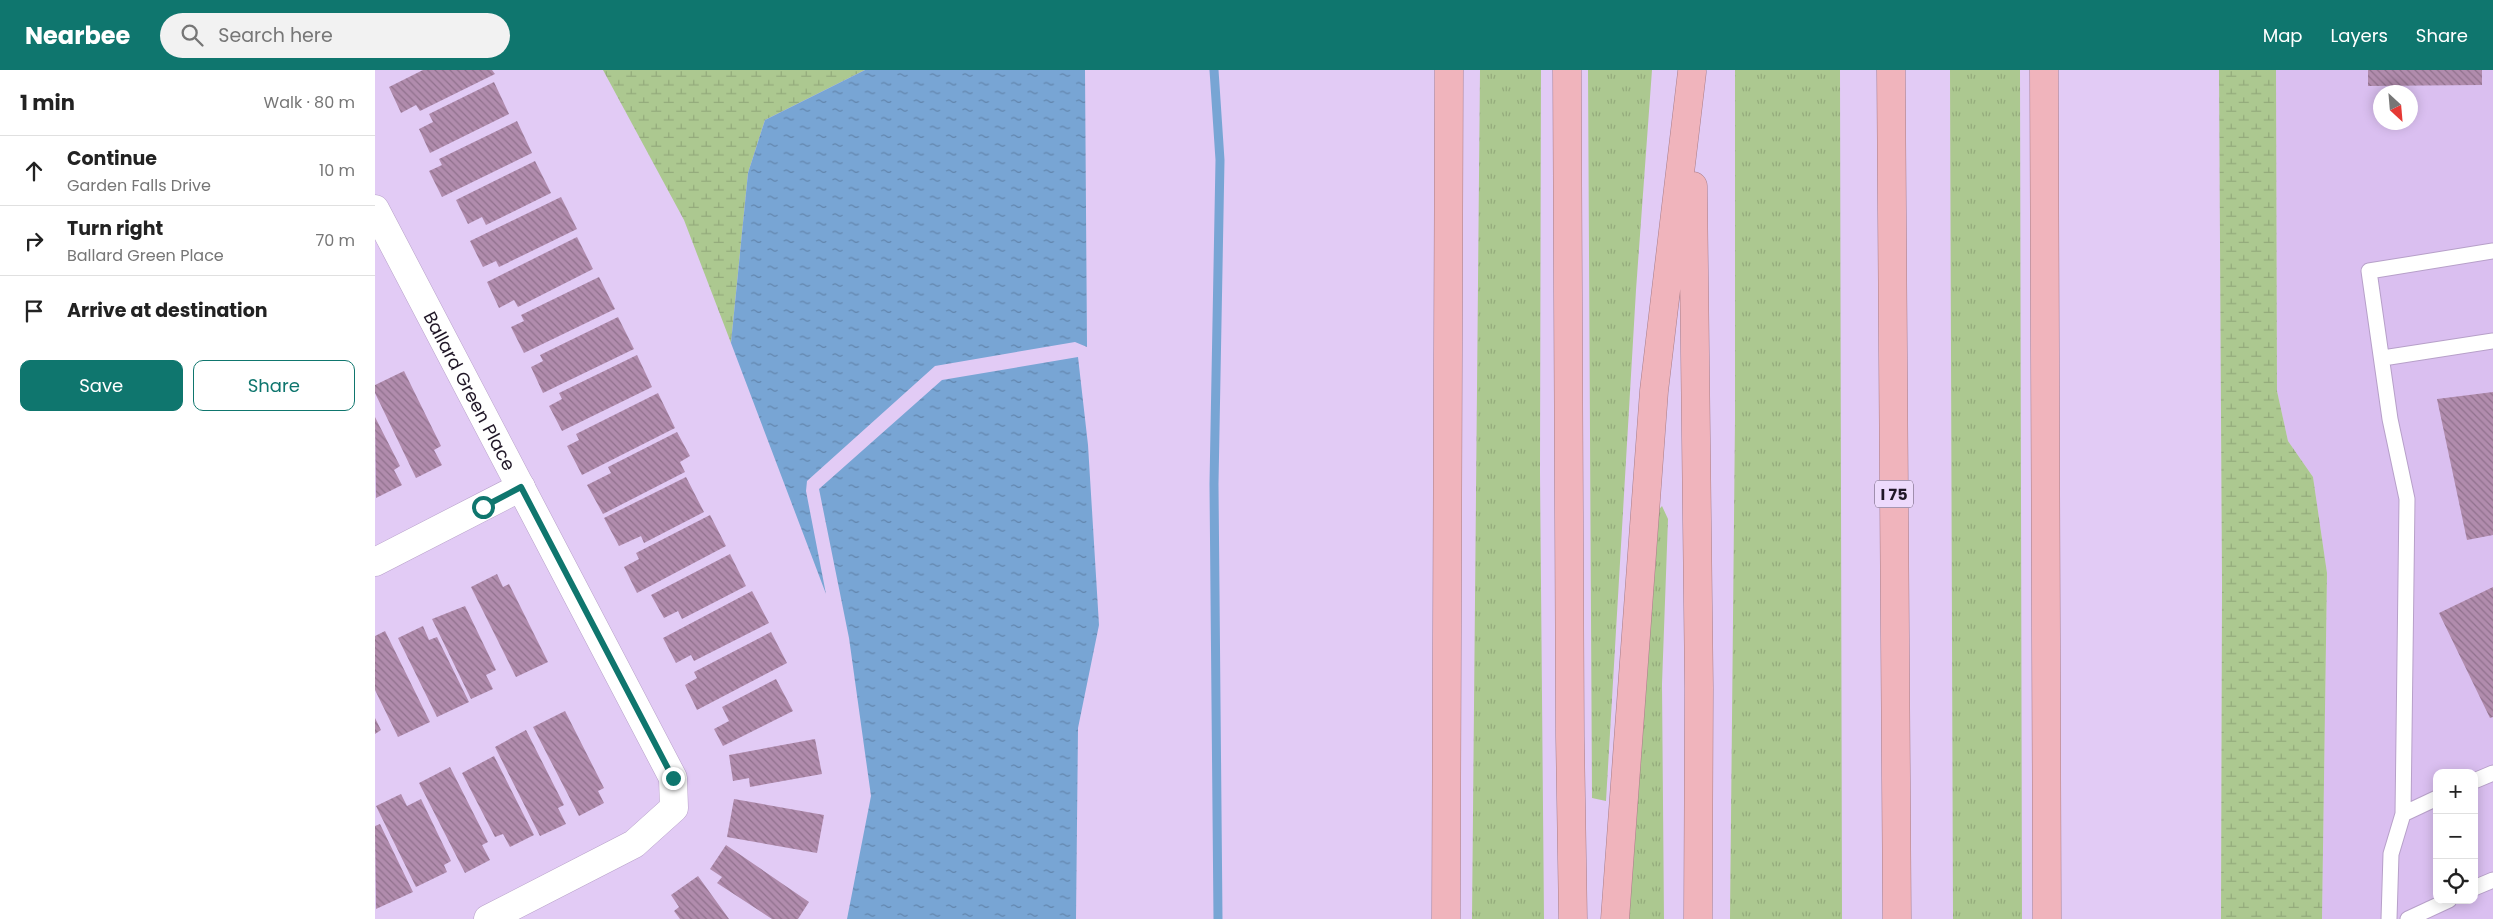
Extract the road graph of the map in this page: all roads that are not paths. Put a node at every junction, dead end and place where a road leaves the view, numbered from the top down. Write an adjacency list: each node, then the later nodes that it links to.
1 (1449, 70): 20 (highway)
2 (1567, 70): 21 (highway)
3 (1891, 70): 24 (highway, I 75)
4 (2044, 70): 25 (highway)
5 (1692, 71): 22 (highway); 23 (highway)
6 (375, 209): 10 (street, Ballard Green Place)
7 (2493, 251): 9 (lane)
8 (2493, 341): 9 (lane)
9 (2383, 358): 15 (lane)
10 (521, 487): 11 (street); 19 (street, Ballard Green Place)
11 (375, 562)
12 (2493, 773): 13 (lane)
13 (2478, 779)
14 (2433, 800): 15 (lane)
15 (2403, 814): 26 (lane)
16 (2493, 880): 17 (lane)
17 (2478, 886)
18 (2440, 904): 27 (lane)
19 (488, 919)
20 (1446, 919)
21 (1573, 919)
22 (1615, 919)
23 (1698, 919)
24 (1897, 919)
25 (2047, 919)
26 (2389, 919)
27 (2408, 919)

